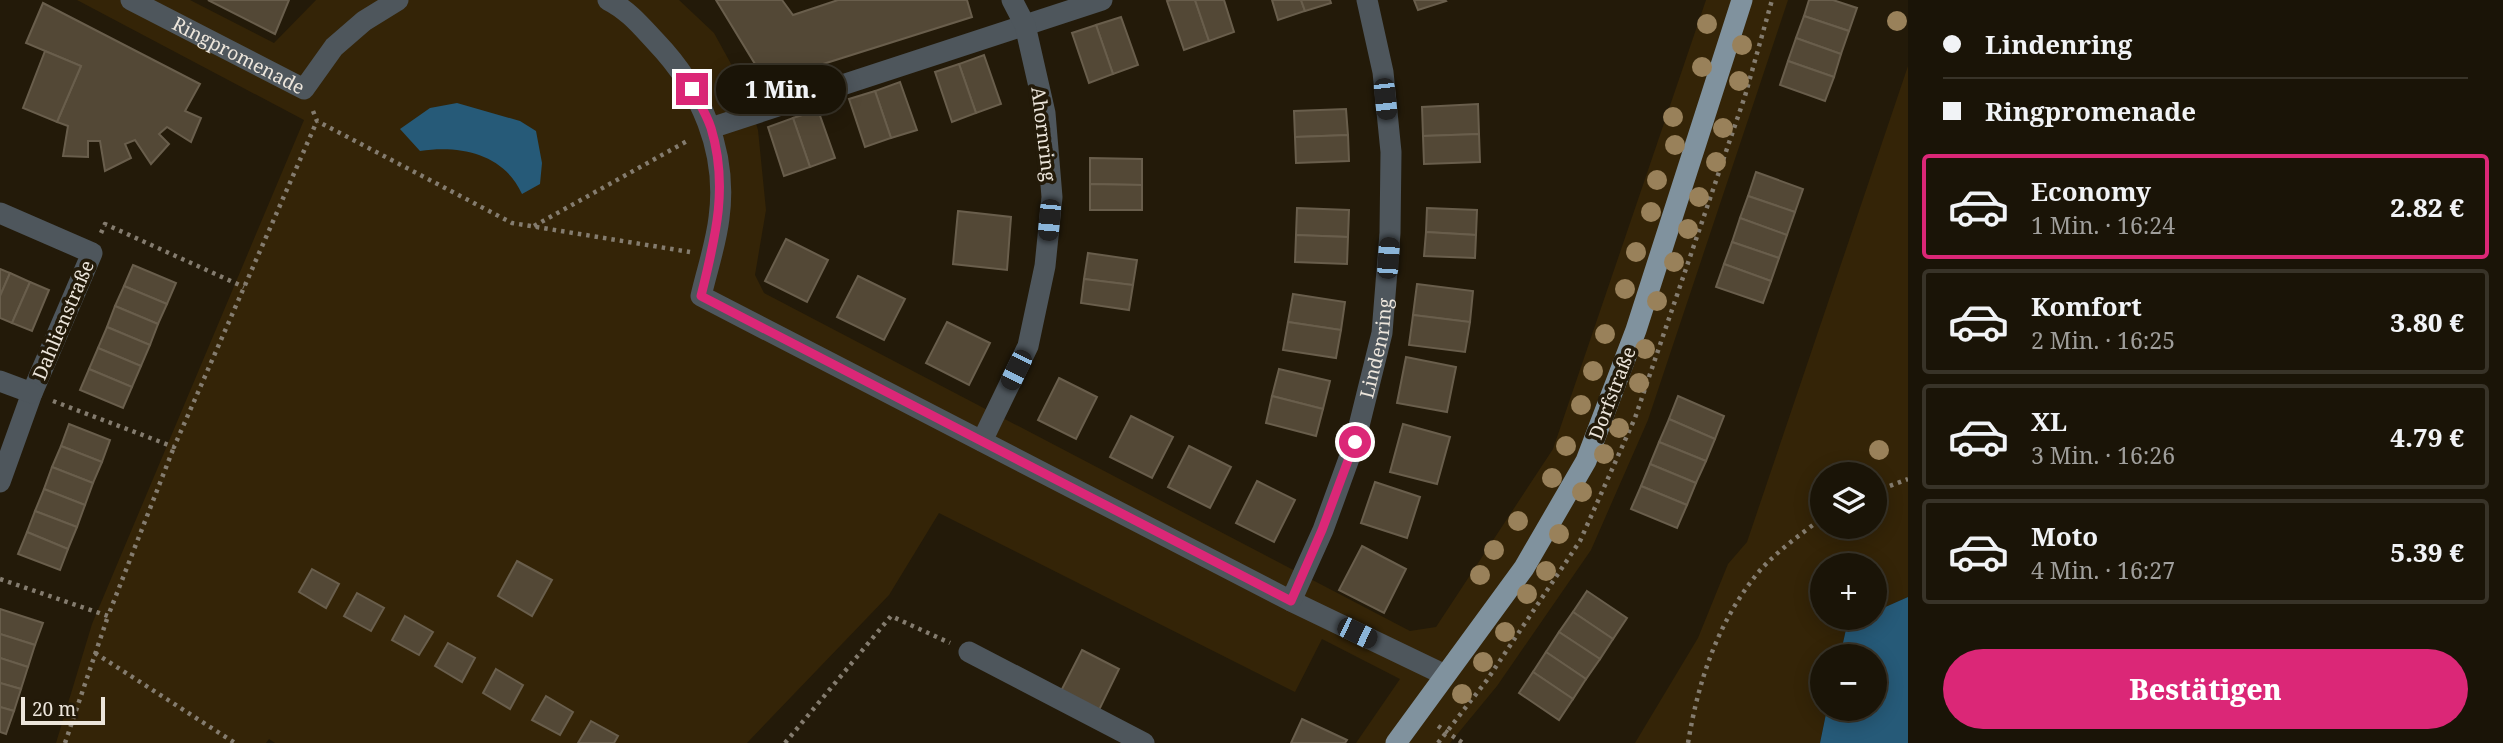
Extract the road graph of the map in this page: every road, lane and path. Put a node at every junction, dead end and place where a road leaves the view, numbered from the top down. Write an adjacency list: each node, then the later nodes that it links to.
1 (131, 0): 9 (street, Ringpromenade)
2 (398, 0): 9 (street, Ringpromenade)
3 (1012, 0): 8 (street, Ahornring)
4 (1102, 0): 8 (street)
5 (1367, 0): 26 (street, Lindenring)
6 (1742, 0): 30 (main road, Dorfstraße)
7 (620, 2): 11 (street)
8 (1025, 25): 11 (street); 19 (street, Ahornring)
9 (304, 89): 10 (path)
10 (317, 121): 13 (path); 16 (path)
11 (711, 128): 13 (path); 15 (street)
12 (0, 213): 14 (street, Dahlienstraße)
13 (533, 226): 15 (path)
14 (92, 253): 16 (path); 18 (street, Dahlienstraße)
15 (711, 256): 19 (street)
16 (244, 287): 20 (path)
17 (0, 381): 18 (street)
18 (32, 393): 20 (path); 22 (street, Dahlienstraße)
19 (982, 441): 26 (street)
20 (174, 447): 27 (path)
21 (1908, 479): 23 (path)
22 (0, 482)
23 (1887, 487)
24 (1810, 528): 41 (path)
25 (0, 579): 27 (path)
26 (1291, 601): 30 (street)
27 (108, 616): 29 (path)
28 (969, 652): 36 (path); 37 (street)
29 (96, 653): 34 (path); 35 (path)
30 (1444, 675): 32 (main road, Dorfstraße)
31 (1474, 696): 33 (path)
32 (1419, 713): 33 (path); 38 (main road, Dorfstraße)
33 (1447, 732): 39 (path); 40 (path)
34 (65, 743)
35 (235, 743)
36 (785, 743)
37 (1144, 743)
38 (1396, 743)
39 (1438, 743)
40 (1463, 743)
41 (1688, 743)

